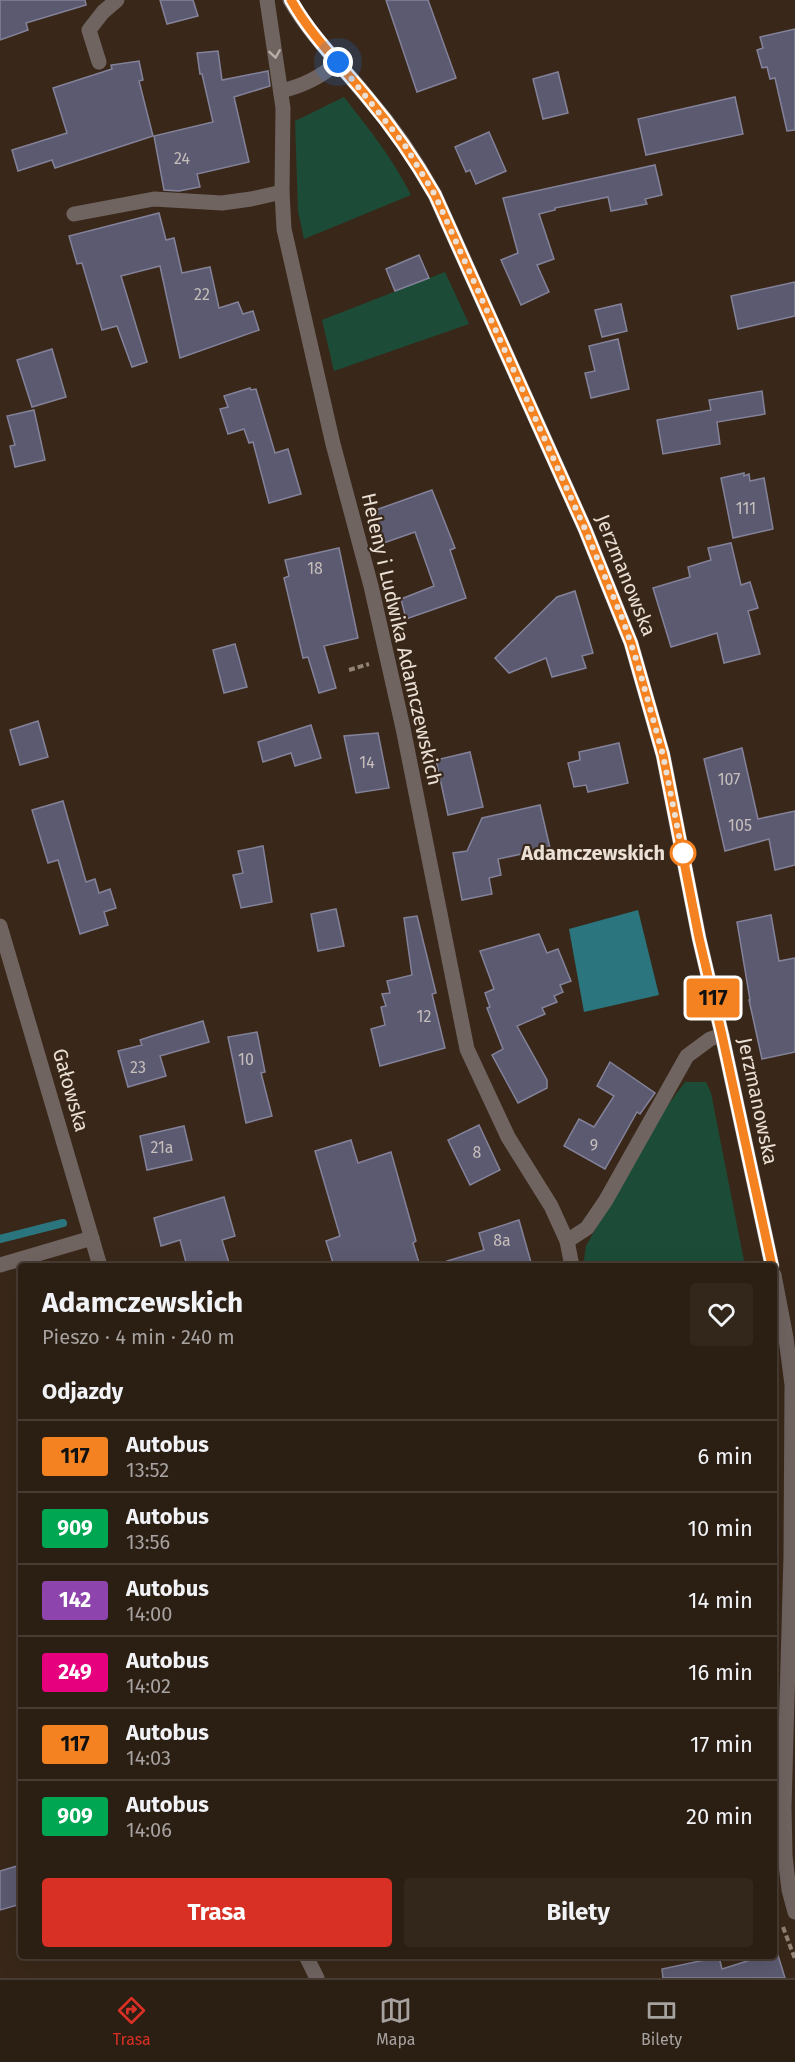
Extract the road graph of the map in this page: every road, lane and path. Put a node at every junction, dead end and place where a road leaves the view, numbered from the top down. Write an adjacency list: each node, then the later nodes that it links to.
1 (117, 0): 4 (street)
2 (267, 0): 6 (street, Heleny i Ludwika Adamczewskich, one-way to 6)
3 (290, 0): 5 (street, Jerzmanowska)
4 (99, 62)
5 (338, 62): 6 (street); 10 (street, Jerzmanowska)
6 (281, 91): 7 (street, Heleny i Ludwika Adamczewskich)
7 (282, 192): 8 (street); 12 (street, Heleny i Ludwika Adamczewskich)
8 (74, 214)
9 (0, 926): 11 (street, Gałowska)
10 (722, 1035): 12 (street); 15 (street, Jerzmanowska)
11 (92, 1238): 13 (street, Gałowska); 16 (street)
12 (567, 1241): 14 (street, Heleny i Ludwika Adamczewskich)
13 (99, 1263)
14 (571, 1263)
15 (771, 1263)
16 (0, 1265)
17 (777, 1291): 18 (street)
18 (794, 1460): 19 (street)
19 (782, 1584): 20 (street)
20 (791, 1666): 21 (street)
21 (795, 1912)
22 (308, 1959): 23 (street)
23 (317, 1978)

